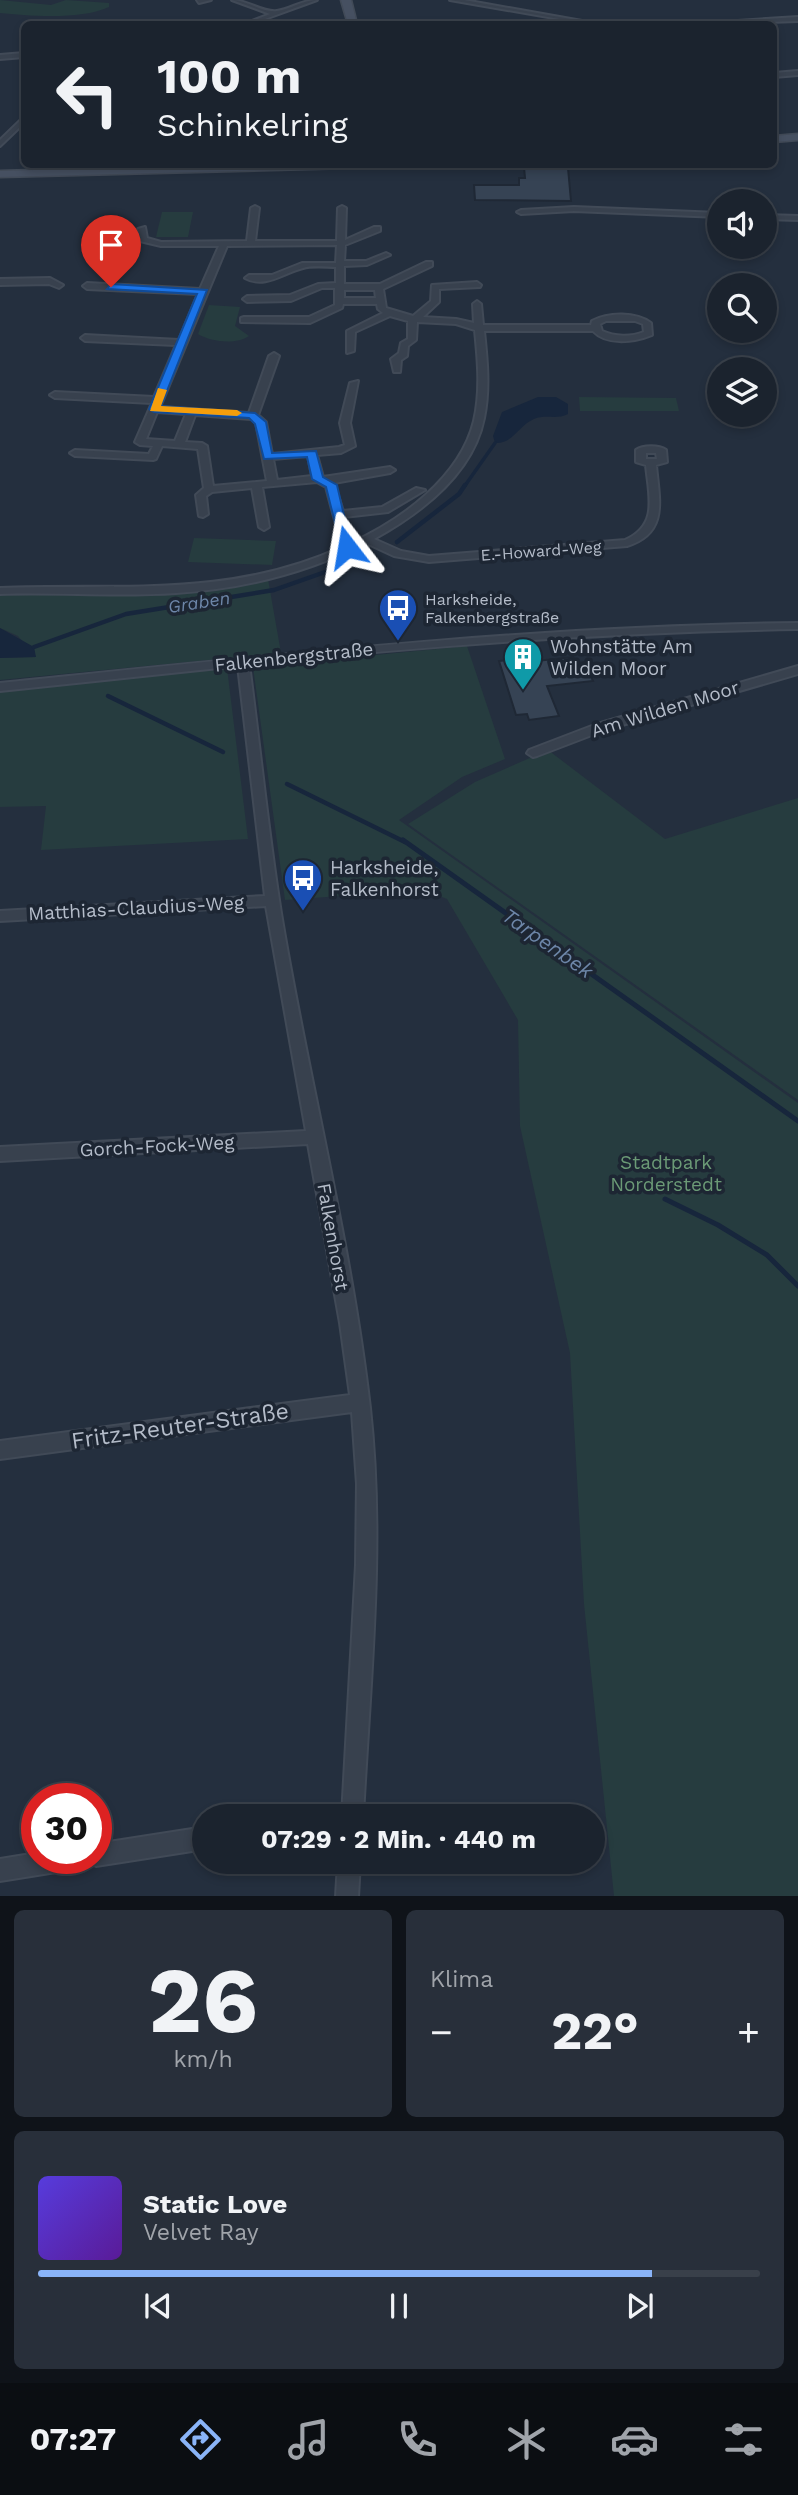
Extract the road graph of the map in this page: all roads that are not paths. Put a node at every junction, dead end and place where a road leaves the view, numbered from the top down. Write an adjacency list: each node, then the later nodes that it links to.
1 (208, 0): 6 (street)
2 (220, 0): 7 (street)
3 (314, 0): 8 (street)
4 (346, 0): 11 (main road)
5 (453, 0): 12 (street)
6 (199, 1)
7 (234, 1): 8 (street)
8 (276, 15): 10 (street)
9 (798, 19): 13 (street)
10 (257, 21)
11 (352, 21)
12 (578, 21)
13 (768, 21)
14 (21, 55): 15 (street)
15 (0, 57)
16 (798, 73): 17 (street)
17 (777, 75)
18 (21, 122): 21 (street)
19 (798, 137): 20 (main road)
20 (777, 139)
21 (0, 144)
22 (279, 168): 23 (main road)
23 (2, 175)
24 (255, 208): 33 (street)
25 (342, 208): 34 (street)
26 (521, 212): 27 (street)
27 (707, 215)
28 (777, 217): 29 (street)
29 (798, 218)
30 (142, 229): 32 (street)
31 (377, 229): 34 (street)
32 (224, 243): 33 (street); 45 (street)
33 (251, 243): 34 (street)
34 (341, 243): 36 (street)
35 (386, 255): 36 (street)
36 (341, 264): 38 (street); 43 (street)
37 (429, 264): 44 (street)
38 (249, 278)
39 (0, 282): 40 (street)
40 (59, 285)
41 (477, 285): 52 (street)
42 (88, 286): 45 (street)
43 (340, 286): 44 (street); 46 (street); 47 (street)
44 (379, 287): 48 (street)
45 (203, 292): 56 (street)
46 (247, 299)
47 (340, 301): 48 (street); 51 (street)
48 (379, 301): 50 (street)
49 (477, 304): 53 (street)
50 (389, 313): 52 (street); 57 (street)
51 (244, 320)
52 (414, 320): 53 (street); 59 (street)
53 (479, 328): 54 (street); 80 (street)
54 (596, 328): 54 (street)
55 (85, 338): 56 (street)
56 (182, 343): 62 (street)
57 (350, 351)
58 (274, 356): 64 (street)
59 (397, 370)
60 (355, 383): 68 (street)
61 (55, 395): 62 (street)
62 (156, 404): 63 (street); 65 (street)
63 (192, 411): 64 (street); 66 (street)
64 (253, 416): 69 (street)
65 (159, 443): 66 (street); 67 (street)
66 (179, 444): 75 (street)
67 (75, 453)
68 (312, 453): 69 (street); 72 (street)
69 (268, 457): 73 (street)
70 (651, 464): 80 (street, E.-Howard-Weg)
71 (390, 470): 72 (street)
72 (321, 480): 73 (street); 78 (street)
73 (273, 483): 74 (street)
74 (256, 484): 75 (street); 79 (street)
75 (209, 489): 77 (street)
76 (420, 490): 78 (street)
77 (203, 514)
78 (339, 514): 81 (street)
79 (264, 527)
80 (365, 539): 81 (street)
81 (347, 547): 82 (street)
82 (0, 591)
83 (798, 626): 84 (street, Falkenbergstraße)
84 (243, 663): 86 (street, Falkenbergstraße); 88 (street, Falkenhorst)
85 (798, 670): 87 (street, Am Wilden Moor)
86 (0, 687)
87 (533, 753)
88 (273, 901): 89 (street, Matthias-Claudius-Weg); 90 (street, Falkenhorst)
89 (0, 916)
90 (315, 1137): 91 (street, Gorch-Fock-Weg); 92 (street, Falkenhorst)
91 (0, 1154)
92 (360, 1402): 93 (street, Fritz-Reuter-Straße); 94 (street, Falkenhorst)
93 (0, 1450)
94 (349, 1804)
95 (192, 1840): 96 (street)
96 (112, 1853)
97 (21, 1867): 98 (street)
98 (0, 1870)
99 (348, 1874): 100 (street)
100 (347, 1896)

